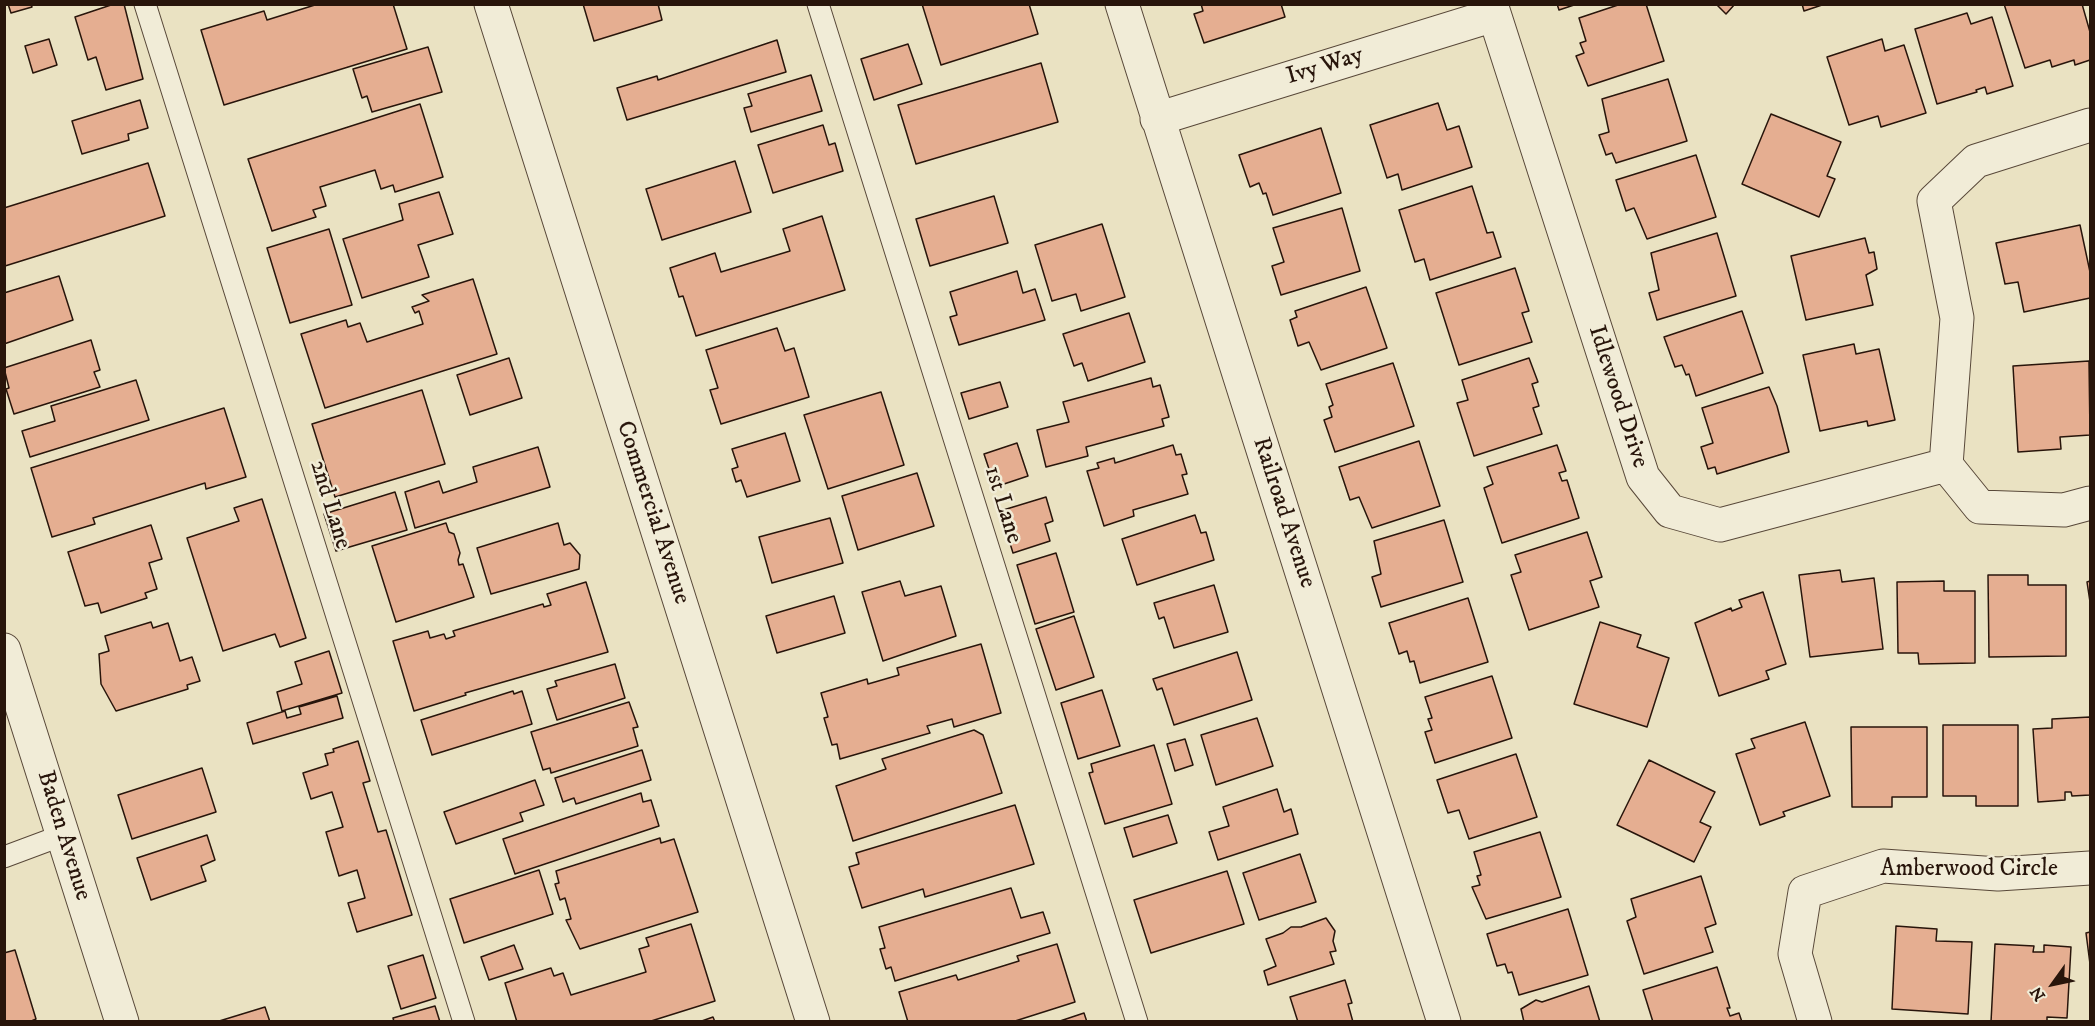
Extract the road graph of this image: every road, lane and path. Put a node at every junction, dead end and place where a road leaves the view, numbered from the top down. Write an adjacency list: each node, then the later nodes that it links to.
1 (145, 4): 15 (lane, 2nd Lane)
2 (491, 4): 16 (street, Commercial Avenue)
3 (818, 4): 17 (lane, 1st Lane)
4 (1122, 4): 6 (street, Railroad Avenue)
5 (1492, 10): 6 (street, Ivy Way); 8 (street, Idlewood Drive)
6 (1157, 118): 18 (street, Railroad Avenue)
7 (2091, 125): 8 (street)
8 (1946, 465): 9 (street)
9 (2091, 503)
10 (4, 650): 11 (street, Baden Avenue)
11 (63, 835): 12 (lane); 14 (street, Baden Avenue)
12 (4, 857)
13 (2091, 868): 19 (street, Amberwood Circle)
14 (122, 1022)
15 (464, 1022)
16 (813, 1022)
17 (1137, 1022)
18 (1444, 1022)
19 (1815, 1022)

